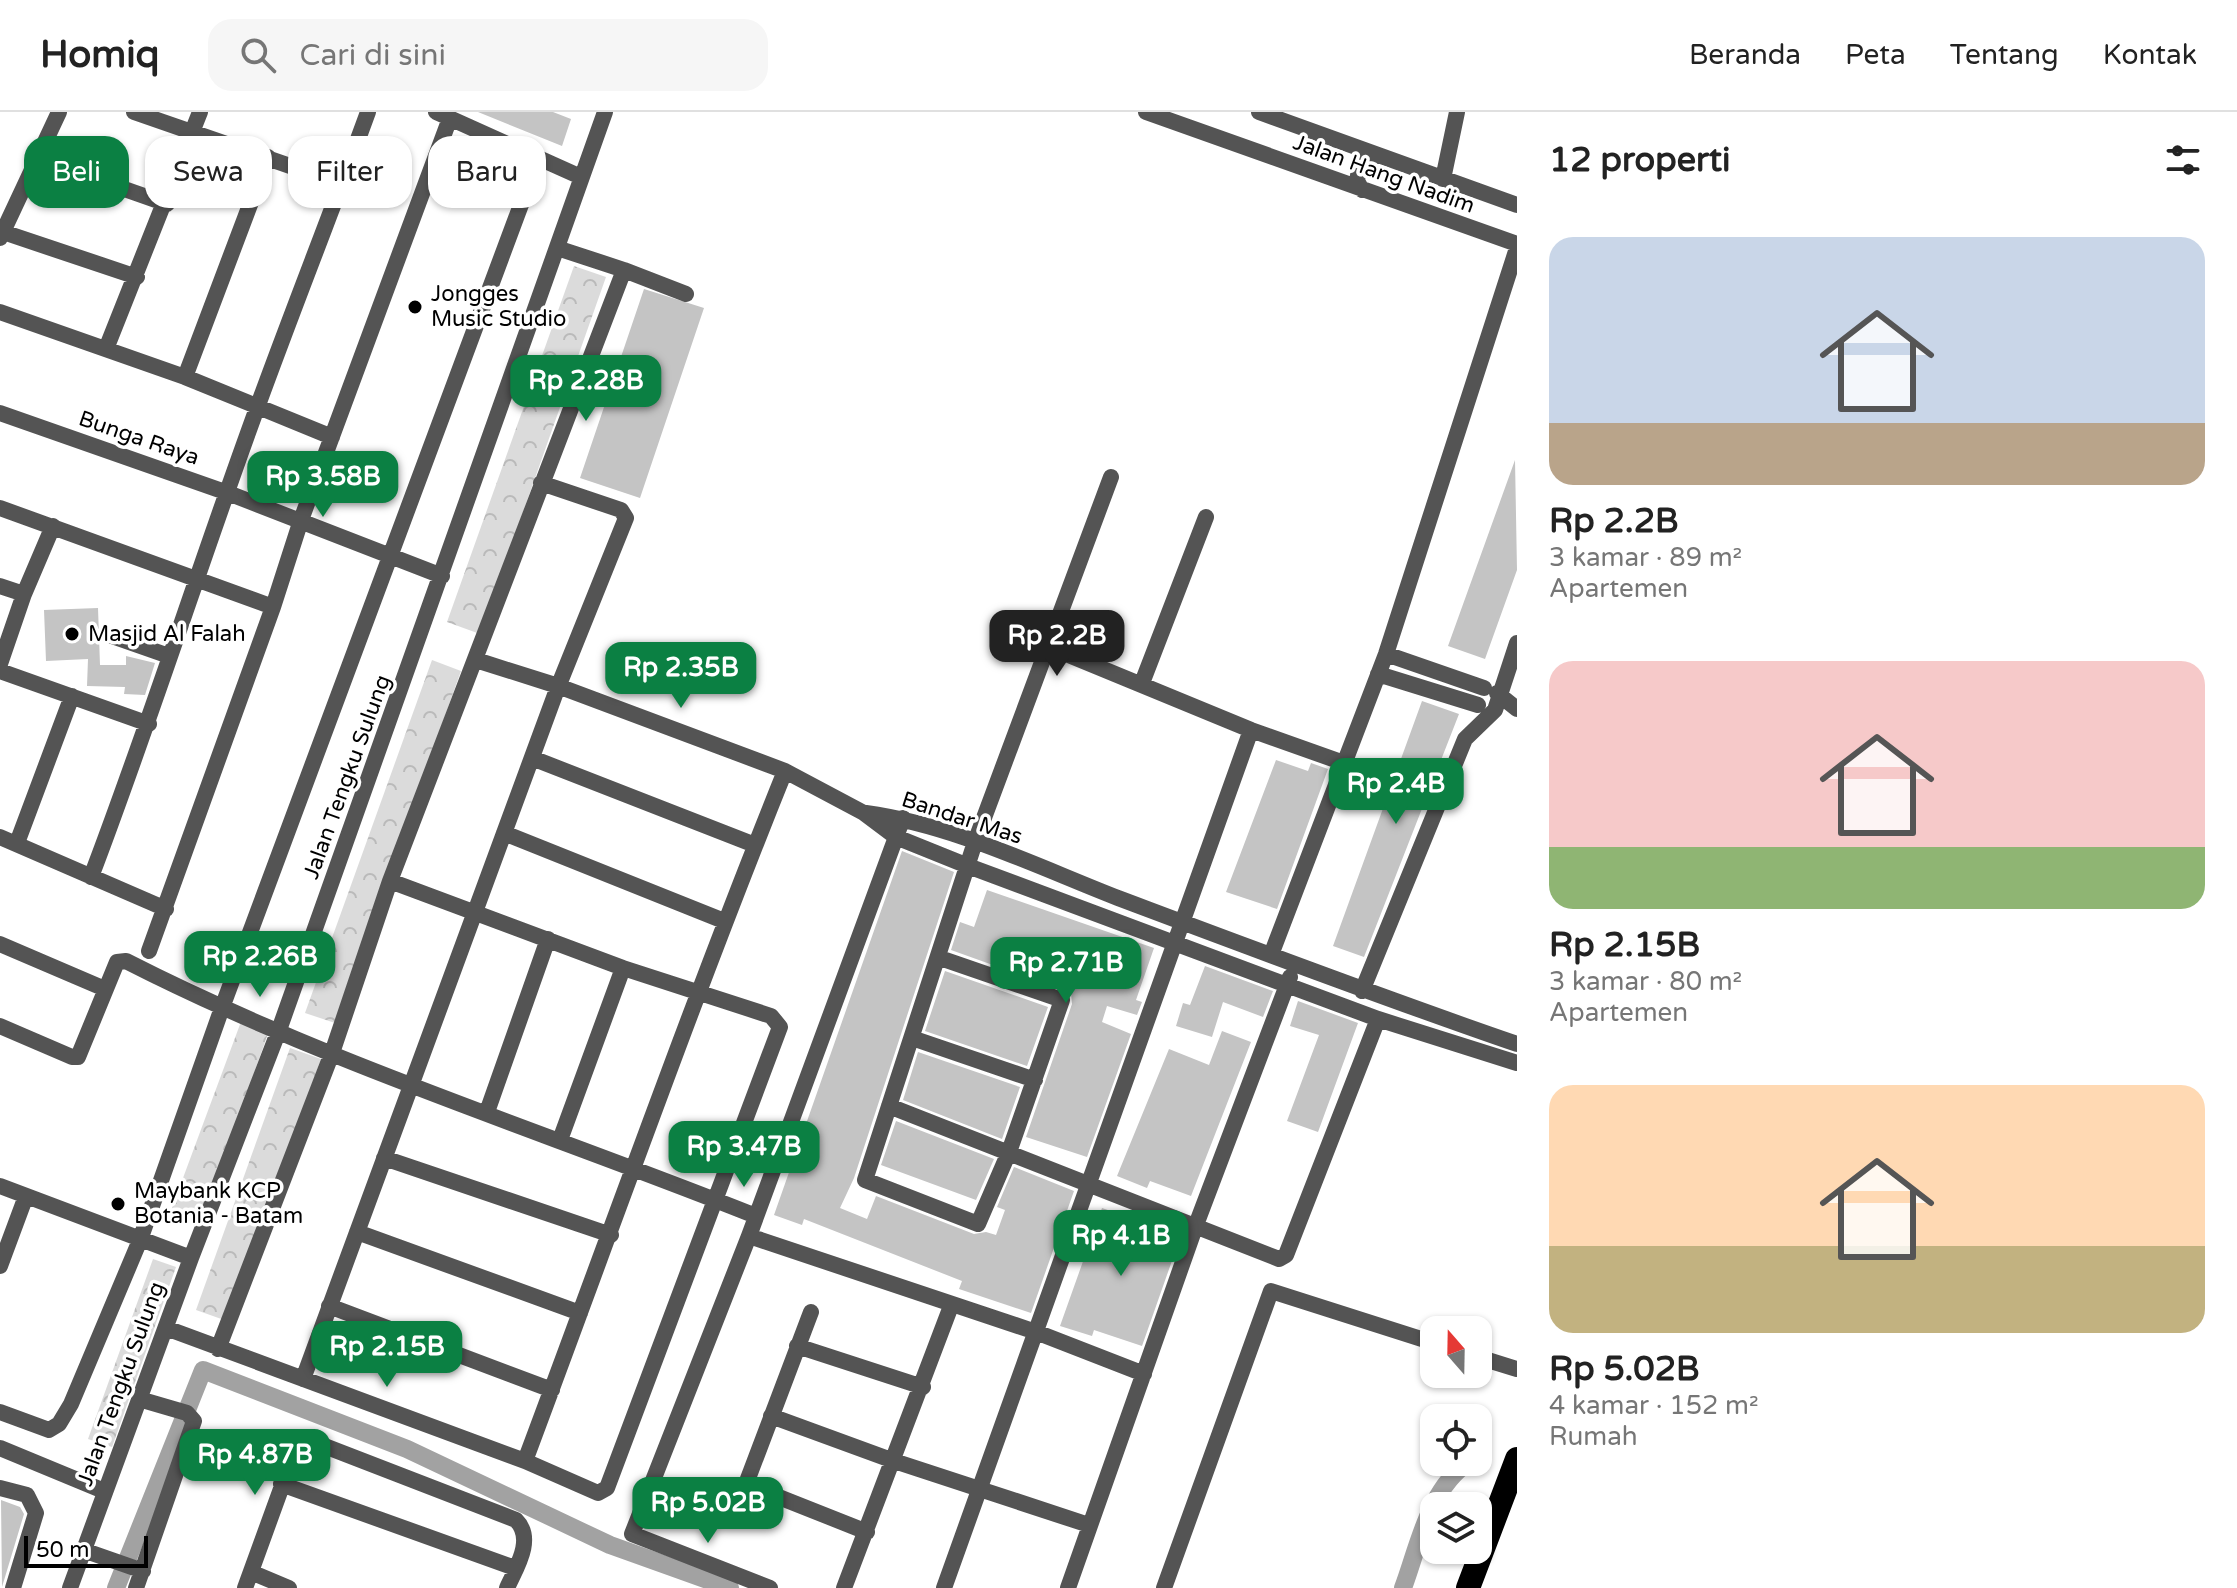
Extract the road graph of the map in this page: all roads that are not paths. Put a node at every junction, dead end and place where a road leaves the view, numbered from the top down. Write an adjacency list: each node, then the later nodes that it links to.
1 (59, 112): 11 (street)
2 (134, 112): 10 (street)
3 (200, 112): 10 (street)
4 (368, 112): 14 (street)
5 (605, 112): 18 (street, Jalan Tengku Sulung)
6 (1146, 112): 21 (street, Jalan Hang Nadim)
7 (1259, 112): 16 (street, Jalan Hang Nadim)
8 (1457, 112): 19 (street)
9 (443, 115): 15 (street); 38 (street)
10 (193, 133): 12 (street); 13 (street)
11 (47, 136)
12 (192, 136)
13 (202, 136)
14 (359, 136)
15 (488, 136)
16 (1380, 156): 19 (street, Jalan Hang Nadim); 21 (street)
17 (546, 162): 18 (street)
18 (581, 177): 29 (street, Jalan Tengku Sulung)
19 (1443, 179): 22 (street, Jalan Hang Nadim)
20 (24, 185): 27 (street)
21 (1362, 190): 28 (street, Jalan Hang Nadim)
22 (1517, 205)
23 (165, 208): 31 (street)
24 (249, 208): 35 (street)
25 (333, 208): 36 (street)
26 (520, 208): 46 (street)
27 (2, 235): 31 (street)
28 (1517, 246): 55 (street)
29 (557, 248): 30 (street); 47 (street, Jalan Tengku Sulung)
30 (624, 270): 32 (street); 40 (street)
31 (137, 277): 34 (street)
32 (686, 294)
33 (0, 312): 34 (street)
34 (106, 349): 35 (street)
35 (185, 377): 36 (street)
36 (257, 408): 38 (street); 41 (street)
37 (0, 413): 41 (street, Bunga Raya)
38 (332, 437): 44 (street)
39 (1111, 477): 54 (street)
40 (541, 483): 57 (street); 62 (street)
41 (228, 493): 44 (street, Bunga Raya); 48 (street)
42 (0, 508): 45 (street)
43 (1206, 517): 61 (street)
44 (301, 520): 46 (street, Bunga Raya); 51 (street)
45 (53, 526): 48 (street); 50 (street)
46 (390, 553): 47 (street, Bunga Raya); 97 (street)
47 (442, 576): 100 (street, Jalan Tengku Sulung)
48 (197, 577): 51 (street); 56 (street)
49 (0, 586): 50 (street)
50 (24, 594): 58 (street)
51 (273, 607): 81 (street)
52 (109, 635): 56 (street)
53 (1517, 643): 64 (street)
54 (1047, 646): 61 (street); 75 (street)
55 (1386, 654): 60 (street); 64 (street)
56 (169, 656): 65 (street)
57 (476, 660): 62 (street); 80 (street)
58 (0, 664)
59 (0, 671): 63 (street)
60 (1378, 674): 64 (street); 68 (street)
61 (1142, 683): 66 (street)
62 (558, 686): 67 (street); 69 (street)
63 (72, 696): 65 (street); 76 (street)
64 (1497, 702): 96 (street)
65 (149, 724): 79 (street)
66 (1251, 730): 68 (street); 84 (street)
67 (532, 758): 72 (street); 77 (street)
68 (1344, 763): 89 (street)
69 (785, 771): 70 (street); 77 (street)
70 (864, 813): 71 (street, Bandar Mas); 74 (street, Bandar Mas)
71 (903, 818): 74 (street); 75 (street, Bandar Mas)
72 (504, 833): 82 (street); 83 (street)
73 (0, 837): 76 (street)
74 (896, 837): 78 (street, Bandar Mas); 117 (street)
75 (975, 842): 78 (street); 84 (street, Bandar Mas)
76 (17, 843): 79 (street)
77 (755, 845): 83 (street)
78 (968, 866): 87 (street, Bandar Mas); 90 (street)
79 (91, 877): 81 (street)
80 (390, 881): 82 (street); 103 (street)
81 (166, 909): 88 (street)
82 (475, 911): 85 (street); 106 (street)
83 (724, 921): 95 (street)
84 (1182, 922): 87 (street); 89 (street, Bandar Mas)
85 (548, 939): 92 (street); 108 (street)
86 (0, 944): 94 (street)
87 (1174, 945): 93 (street, Bandar Mas); 113 (street)
88 (149, 951)
89 (1271, 955): 91 (street, Bandar Mas)
90 (940, 958): 101 (street); 105 (street)
91 (1296, 964): 93 (street); 96 (street, Bandar Mas)
92 (623, 968): 95 (street); 109 (street)
93 (1287, 985): 98 (street, Bandar Mas); 118 (street)
94 (105, 989): 97 (street); 99 (street)
95 (697, 991): 112 (street); 116 (street)
96 (1362, 991): 102 (street, Bandar Mas)
97 (223, 1005): 100 (street); 122 (street)
98 (1378, 1019): 104 (street, Bandar Mas); 118 (street)
99 (0, 1026)
100 (279, 1030): 103 (street); 123 (street, Jalan Tengku Sulung)
101 (912, 1038): 105 (street); 107 (street)
102 (1517, 1044)
103 (332, 1053): 106 (street); 133 (street)
104 (1517, 1063)
105 (1035, 1080): 110 (street)
106 (410, 1087): 108 (street); 111 (street)
107 (889, 1106): 110 (street); 110 (street)
108 (487, 1112): 109 (street)
109 (560, 1140): 112 (street)
110 (1009, 1152): 113 (street)
111 (384, 1158): 119 (street); 120 (street)
112 (635, 1170): 116 (street); 120 (street)
113 (1089, 1184): 118 (street); 130 (street)
114 (0, 1186): 115 (street)
115 (26, 1196): 122 (street); 124 (street)
116 (717, 1200): 117 (street); 145 (street)
117 (756, 1216): 121 (street)
118 (1196, 1225): 136 (street)
119 (357, 1232): 125 (street); 128 (street)
120 (611, 1235): 128 (street)
121 (749, 1236): 126 (street); 164 (street)
122 (140, 1240): 123 (street); 141 (street)
123 (191, 1258): 129 (street, Jalan Tengku Sulung)
124 (0, 1266)
125 (329, 1306): 137 (street); 139 (street)
126 (951, 1306): 130 (street); 138 (street)
127 (811, 1312): 132 (street)
128 (580, 1313): 139 (street)
129 (166, 1328): 133 (street); 140 (street, Jalan Tengku Sulung)
130 (1036, 1332): 136 (street); 150 (street)
131 (1420, 1339): 168 (street)
132 (797, 1346): 138 (street); 142 (street)
133 (218, 1349): 137 (street)
134 (1492, 1361): 135 (street)
135 (1517, 1369)
136 (1144, 1374): 153 (street)
137 (303, 1379): 145 (street)
138 (923, 1387): 146 (street)
139 (552, 1390): 145 (street)
140 (139, 1399): 151 (street, Jalan Tengku Sulung); 157 (street)
141 (0, 1412)
142 (771, 1416): 146 (street); 148 (street)
143 (0, 1448): 151 (street)
144 (1517, 1459): 169 (highway)
145 (525, 1461)
146 (894, 1461): 150 (street); 154 (street)
147 (281, 1484): 156 (street); 156 (street); 158 (street)
148 (746, 1484): 152 (street); 154 (street)
149 (0, 1488): 159 (street)
150 (981, 1489): 153 (street); 166 (street)
151 (104, 1491): 155 (street, Jalan Tengku Sulung)
152 (738, 1505)
153 (1089, 1525): 167 (street)
154 (867, 1532): 165 (street)
155 (83, 1550): 157 (street); 160 (street, Jalan Tengku Sulung)
156 (515, 1568): 163 (street)
157 (138, 1569): 161 (street)
158 (248, 1580): 162 (street)
159 (13, 1588)
160 (70, 1588)
161 (136, 1588)
162 (289, 1588)
163 (507, 1588)
164 (770, 1588)
165 (844, 1588)
166 (944, 1588)
167 (1068, 1588)
168 (1164, 1588)
169 (1468, 1588)

